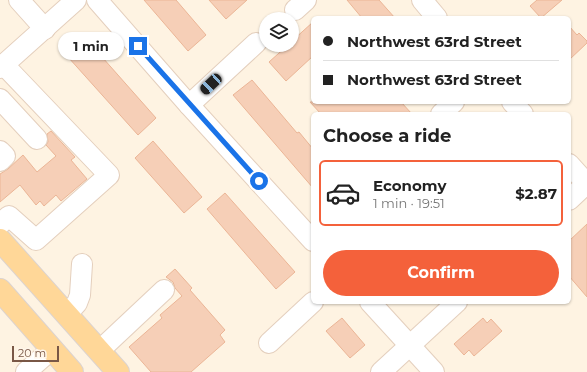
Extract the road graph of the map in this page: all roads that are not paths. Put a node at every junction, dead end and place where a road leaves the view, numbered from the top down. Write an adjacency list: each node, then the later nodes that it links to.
1 (19, 0): 4 (street)
2 (76, 0): 4 (street)
3 (97, 0): 10 (street)
4 (45, 29): 6 (street)
5 (256, 43): 10 (street)
6 (2, 66): 19 (street)
7 (0, 99): 13 (street)
8 (452, 104): 11 (street)
9 (514, 104): 12 (street)
10 (189, 105): 20 (street)
11 (443, 112)
12 (521, 112)
13 (37, 139)
14 (0, 151): 15 (street)
15 (0, 161)
16 (571, 166): 17 (street)
17 (587, 184): 18 (street)
18 (571, 198)
19 (0, 224)
20 (311, 236)
21 (0, 240): 28 (main road)
22 (82, 264): 28 (street)
23 (0, 290): 31 (main road)
24 (164, 290): 32 (street)
25 (311, 304): 29 (street)
26 (372, 304): 30 (street)
27 (455, 304): 30 (street)
28 (66, 314): 32 (main road)
29 (269, 343)
30 (410, 345): 36 (street); 37 (street)
31 (52, 349): 33 (street); 34 (main road)
32 (99, 352): 35 (main road)
33 (26, 372)
34 (72, 372)
35 (118, 372)
36 (381, 372)
37 (434, 372)

